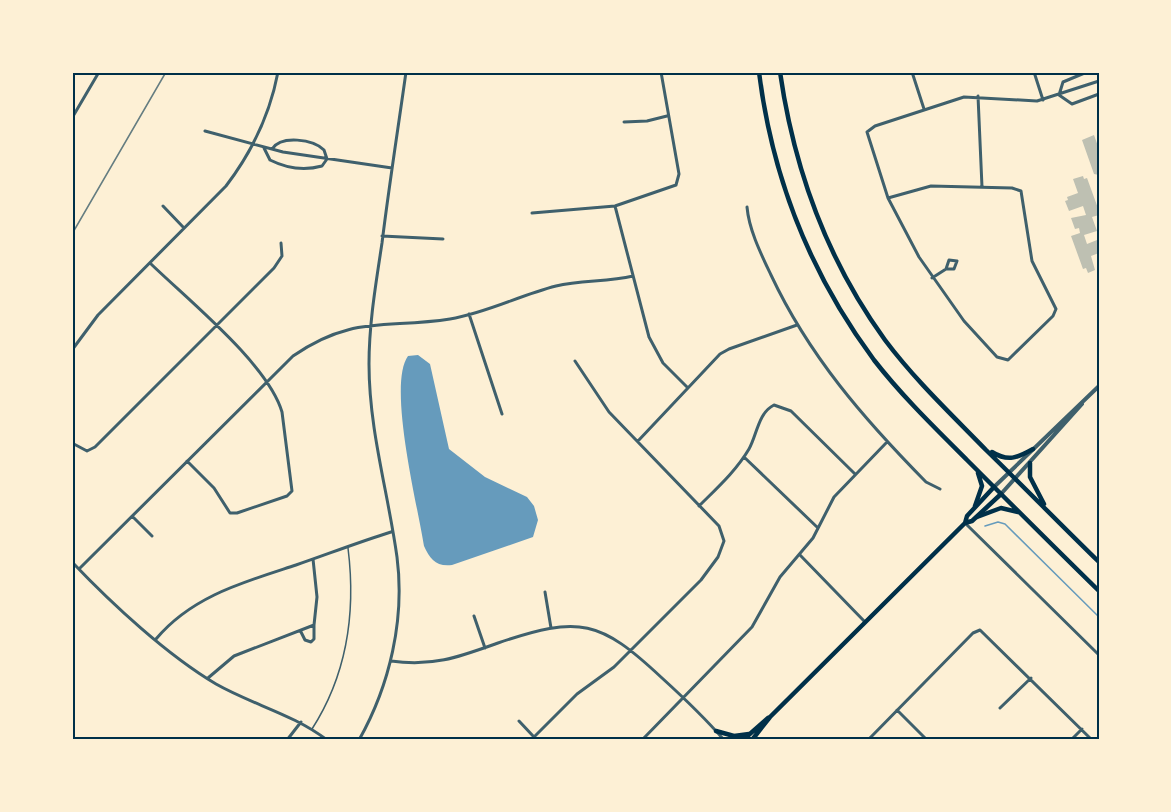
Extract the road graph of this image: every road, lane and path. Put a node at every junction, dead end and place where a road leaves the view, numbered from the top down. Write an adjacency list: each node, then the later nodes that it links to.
1 (99, 72): 17 (street)
2 (278, 72): 20 (street)
3 (406, 72): 24 (street)
4 (661, 72): 16 (street)
5 (759, 72): 56 (main road)
6 (780, 72): 53 (main road)
7 (912, 72): 15 (street)
8 (1034, 72): 14 (street)
9 (1087, 72): 12 (street)
10 (1099, 81): 12 (street)
11 (1099, 94): 12 (street)
12 (1059, 95): 14 (street)
13 (978, 96): 14 (street); 15 (street); 25 (street)
14 (1043, 100)
15 (924, 109): 26 (street)
16 (667, 116): 18 (street); 28 (street)
17 (72, 118)
18 (624, 122)
19 (205, 131): 20 (street)
20 (252, 144): 21 (street); 31 (street)
21 (264, 148): 22 (street); 23 (street)
22 (272, 149): 23 (street); 23 (street)
23 (327, 159): 24 (street)
24 (392, 168): 32 (street)
25 (982, 187): 26 (street); 38 (street)
26 (888, 198): 38 (street)
27 (163, 206): 31 (street)
28 (615, 206): 30 (street); 37 (street)
29 (747, 207): 41 (street)
30 (532, 213)
31 (184, 228): 35 (street)
32 (382, 236): 33 (street); 40 (street)
33 (443, 239)
34 (281, 243): 42 (street)
35 (150, 263): 42 (street); 43 (street)
36 (946, 269): 36 (street); 38 (street)
37 (633, 276): 39 (street); 47 (street)
38 (932, 278)
39 (469, 314): 40 (street); 49 (street)
40 (371, 324): 45 (street); 73 (street)
41 (797, 325): 47 (street); 51 (street)
42 (215, 326): 45 (street); 52 (street)
43 (72, 350)
44 (575, 361): 50 (street)
45 (267, 381): 57 (street); 57 (street)
46 (1099, 386): 48 (street)
47 (687, 387): 50 (street)
48 (1086, 399): 54 (street); 58 (street)
49 (502, 414)
50 (639, 441): 65 (street)
51 (887, 442): 60 (street); 63 (street)
52 (72, 443)
53 (983, 447): 54 (main road); 59 (main road)
54 (1033, 449): 59 (street)
55 (744, 457): 60 (street); 65 (street); 72 (street)
56 (967, 460): 62 (main road); 66 (main road)
57 (187, 461): 68 (street)
58 (1030, 463): 61 (street); 67 (main road)
59 (1009, 472): 61 (main road); 62 (street)
60 (854, 473): 72 (street)
61 (1016, 478): 64 (street); 67 (main road)
62 (994, 487): 64 (main road); 66 (main road)
63 (940, 489)
64 (1001, 494): 69 (main road); 70 (main road)
65 (699, 506): 90 (street)
66 (975, 506): 71 (main road)
67 (1048, 512): 79 (main road)
68 (132, 516): 74 (street); 80 (street)
69 (1023, 516): 70 (main road); 81 (main road)
70 (977, 517): 71 (main road)
71 (965, 523): 84 (main road); 91 (street)
72 (818, 528): 76 (street)
73 (392, 532): 75 (street); 92 (street)
74 (152, 536)
75 (348, 547): 77 (street); 101 (lane)
76 (800, 555): 84 (street); 95 (street)
77 (313, 559): 85 (street); 88 (street)
78 (72, 562): 80 (street)
79 (1099, 562)
80 (78, 569): 88 (street)
81 (1099, 591)
82 (545, 592): 86 (street)
83 (474, 616): 89 (street)
84 (865, 622): 98 (main road)
85 (314, 625): 87 (street); 87 (street)
86 (551, 628): 89 (street); 90 (street)
87 (301, 631): 93 (street)
88 (156, 639): 93 (street)
89 (485, 648): 92 (street)
90 (631, 649): 95 (street); 105 (street)
91 (1099, 655)
92 (391, 661): 108 (street)
93 (207, 678): 100 (street)
94 (1031, 678): 96 (street); 97 (street); 102 (street)
95 (682, 698): 103 (street); 109 (street)
96 (1000, 708)
97 (897, 710): 113 (street); 114 (street)
98 (770, 717): 104 (main road); 112 (main road)
99 (519, 721): 105 (street)
100 (301, 722): 101 (street); 106 (street)
101 (312, 729): 107 (street)
102 (1082, 729): 115 (street); 116 (street)
103 (716, 731): 104 (main road); 110 (street)
104 (749, 734): 111 (main road)
105 (533, 738)
106 (288, 740)
107 (327, 740)
108 (359, 740)
109 (642, 740)
110 (724, 740)
111 (743, 740)
112 (752, 740)
113 (868, 740)
114 (927, 740)
115 (1071, 740)
116 (1092, 740)

